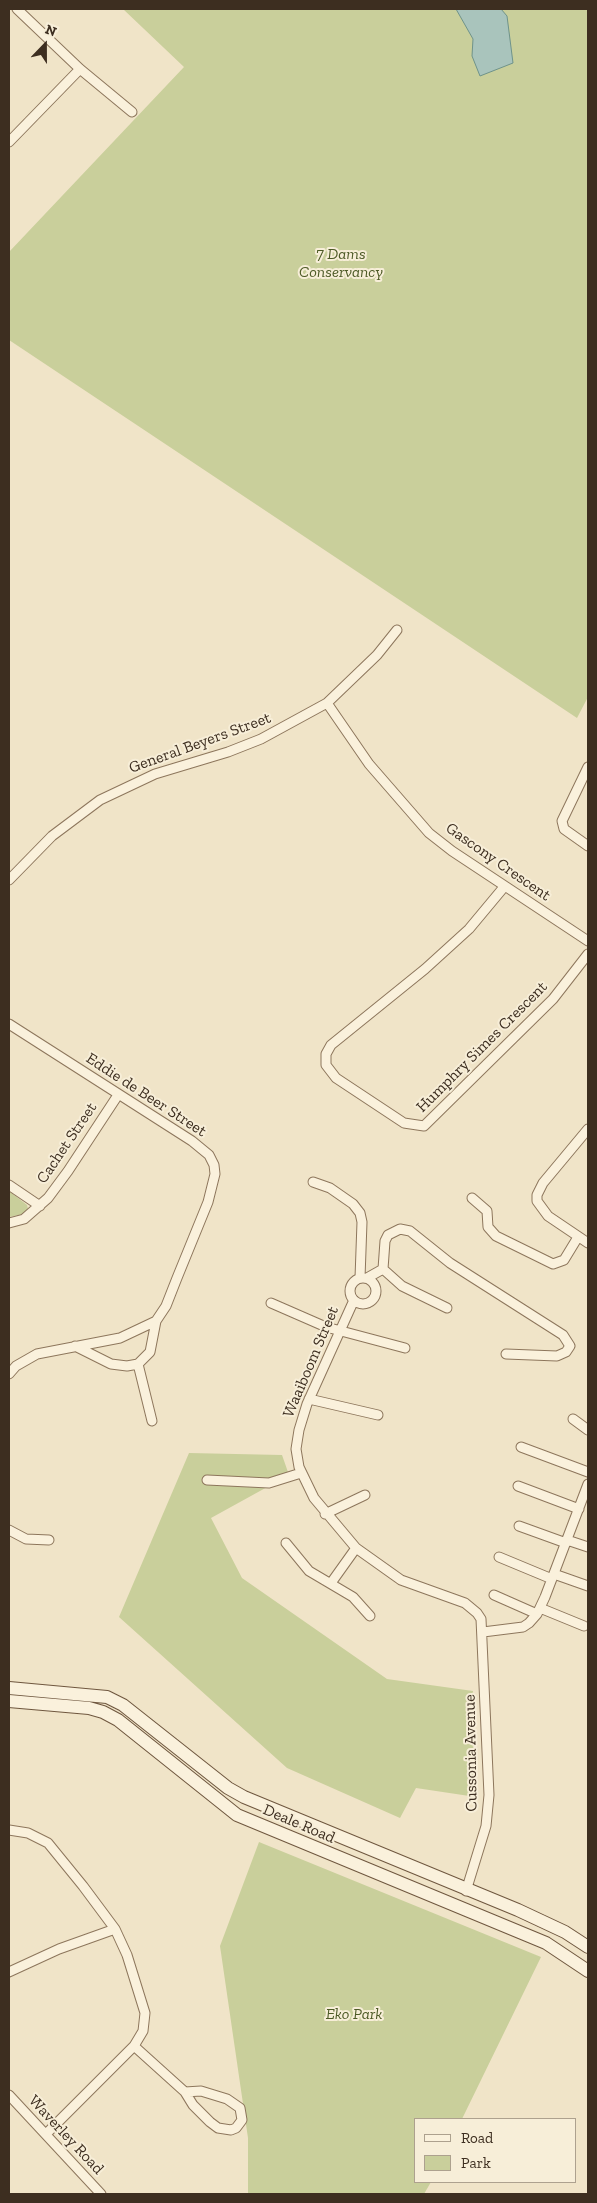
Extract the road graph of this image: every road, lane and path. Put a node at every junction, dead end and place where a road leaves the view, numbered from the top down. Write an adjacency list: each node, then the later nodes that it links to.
1 (17, 9): 2 (street)
2 (80, 69): 3 (street); 4 (street)
3 (132, 112)
4 (9, 142)
5 (397, 630): 6 (street, General Beyers Street)
6 (327, 703): 9 (street, General Beyers Street); 10 (street, Gascony Crescent)
7 (588, 767): 8 (street)
8 (588, 846)
9 (9, 880)
10 (504, 887): 11 (street, Gascony Crescent); 12 (street, Humphry Simes Crescent)
11 (588, 941)
12 (588, 954)
13 (9, 1024): 14 (street, Eddie de Beer Street)
14 (118, 1095): 19 (street, Cachet Street); 28 (street, Eddie de Beer Street)
15 (588, 1129): 21 (street)
16 (313, 1182): 24 (street)
17 (9, 1185): 19 (street, Cachet Street)
18 (472, 1198): 21 (street)
19 (40, 1206): 20 (street, Cachet Street)
20 (9, 1223)
21 (578, 1237): 22 (street)
22 (588, 1243)
23 (383, 1269): 24 (street); 27 (street); 32 (street)
24 (363, 1278): 25 (street, Waaiboom Street); 25 (street, Waaiboom Street)
25 (354, 1300): 29 (street, Waaiboom Street)
26 (271, 1303): 29 (street)
27 (447, 1308)
28 (156, 1321): 30 (street); 33 (street)
29 (340, 1331): 31 (street); 35 (street, Waaiboom Street)
30 (75, 1346): 33 (street); 34 (street)
31 (405, 1348)
32 (506, 1354)
33 (138, 1364): 38 (street)
34 (9, 1374)
35 (309, 1399): 36 (street); 42 (street, Waaiboom Street)
36 (378, 1414)
37 (573, 1419): 39 (street)
38 (152, 1421)
39 (588, 1430)
40 (521, 1447): 41 (street)
41 (588, 1472)
42 (301, 1473): 43 (street); 48 (street, Waaiboom Street)
43 (207, 1480)
44 (588, 1484): 47 (street)
45 (518, 1486): 47 (street)
46 (365, 1495): 48 (street)
47 (583, 1506): 52 (street)
48 (324, 1514): 55 (street, Waaiboom Street)
49 (519, 1526): 52 (street)
50 (9, 1530): 51 (street)
51 (49, 1540)
52 (566, 1542): 54 (street); 57 (street)
53 (286, 1543): 58 (street)
54 (588, 1547)
55 (356, 1548): 58 (street); 62 (street, Waaiboom Street)
56 (499, 1557): 57 (street)
57 (553, 1576): 59 (street); 61 (street)
58 (331, 1583): 63 (street)
59 (588, 1586)
60 (494, 1595): 61 (street)
61 (538, 1611): 64 (street); 65 (street)
62 (477, 1613): 65 (street, Cussonia Avenue)
63 (370, 1616)
64 (584, 1626)
65 (483, 1632): 71 (street, Cussonia Avenue)
66 (9, 1688): 69 (street, Deale Road)
67 (9, 1701): 70 (street, Deale Road)
68 (9, 1830): 74 (street)
69 (324, 1832): 70 (street); 71 (street, Deale Road)
70 (316, 1850): 72 (street, Deale Road)
71 (466, 1891): 72 (street); 73 (street); 75 (street, Deale Road)
72 (445, 1903): 73 (street, Deale Road)
73 (483, 1918): 76 (street, Deale Road)
74 (115, 1929): 77 (street); 78 (street)
75 (588, 1947)
76 (588, 1971)
77 (9, 1972)
78 (134, 2046): 79 (street); 81 (street)
79 (185, 2092): 79 (street)
80 (9, 2095): 81 (street, Waverley Road)
81 (46, 2134): 82 (street, Waverley Road)
82 (101, 2194)

